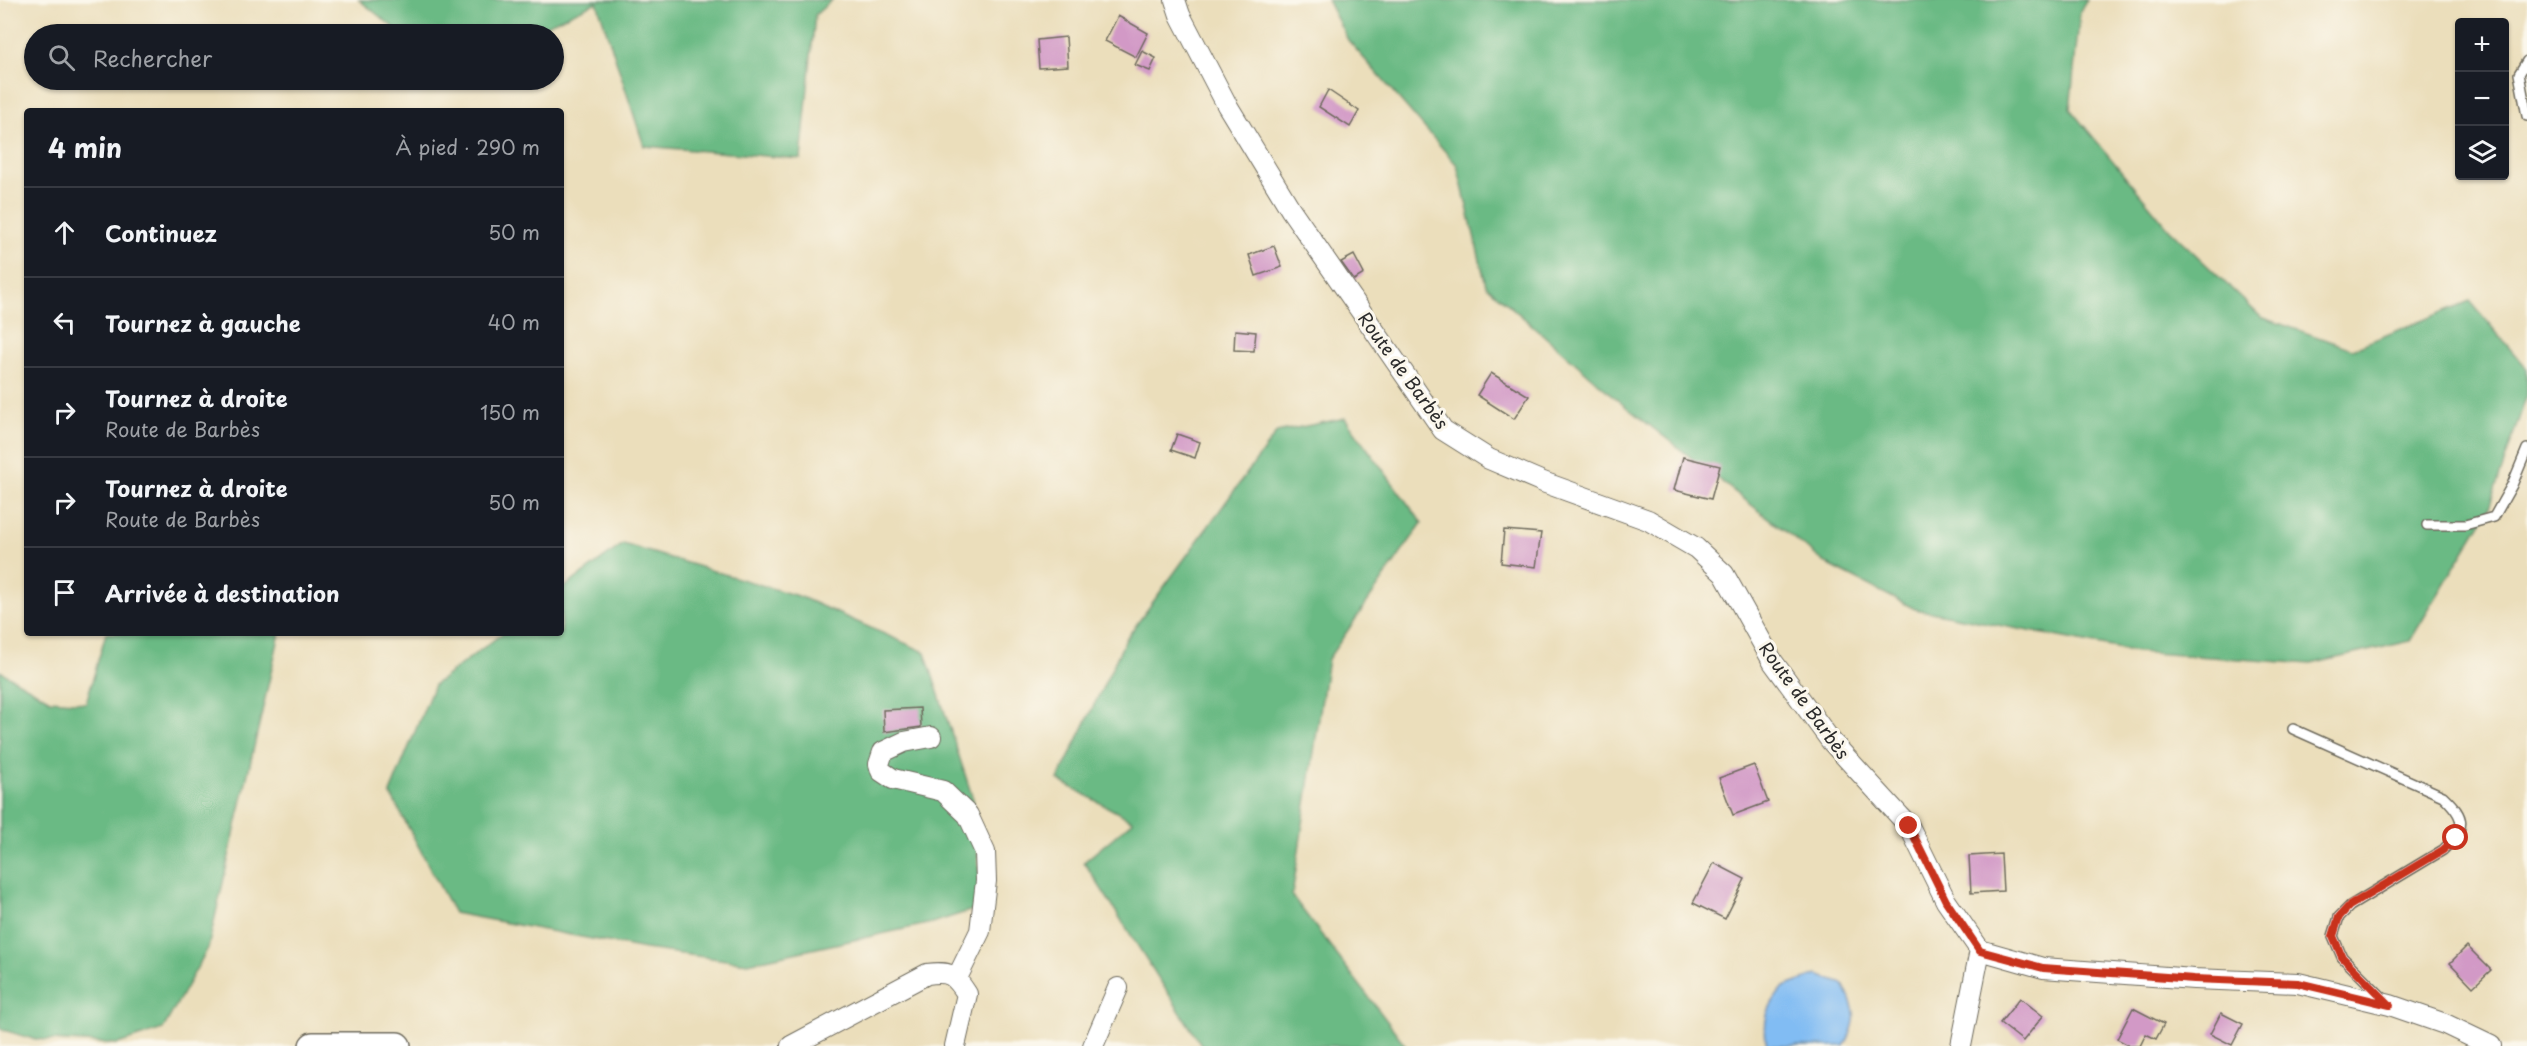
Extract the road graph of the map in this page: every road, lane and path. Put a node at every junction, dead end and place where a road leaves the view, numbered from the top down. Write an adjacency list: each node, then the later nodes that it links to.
1 (1175, 0): 8 (street, Route de Barbès)
2 (2527, 61): 3 (lane)
3 (2527, 116)
4 (2527, 449): 5 (lane)
5 (2427, 525)
6 (2293, 729): 11 (lane)
7 (931, 737): 9 (street)
8 (1980, 951): 11 (street); 17 (street)
9 (957, 978): 14 (street); 15 (street)
10 (1118, 988): 16 (street)
11 (2390, 1005): 18 (street)
12 (313, 1046): 13 (main road)
13 (396, 1046)
14 (791, 1046)
15 (955, 1046)
16 (1093, 1046)
17 (1961, 1046)
18 (2491, 1046)

